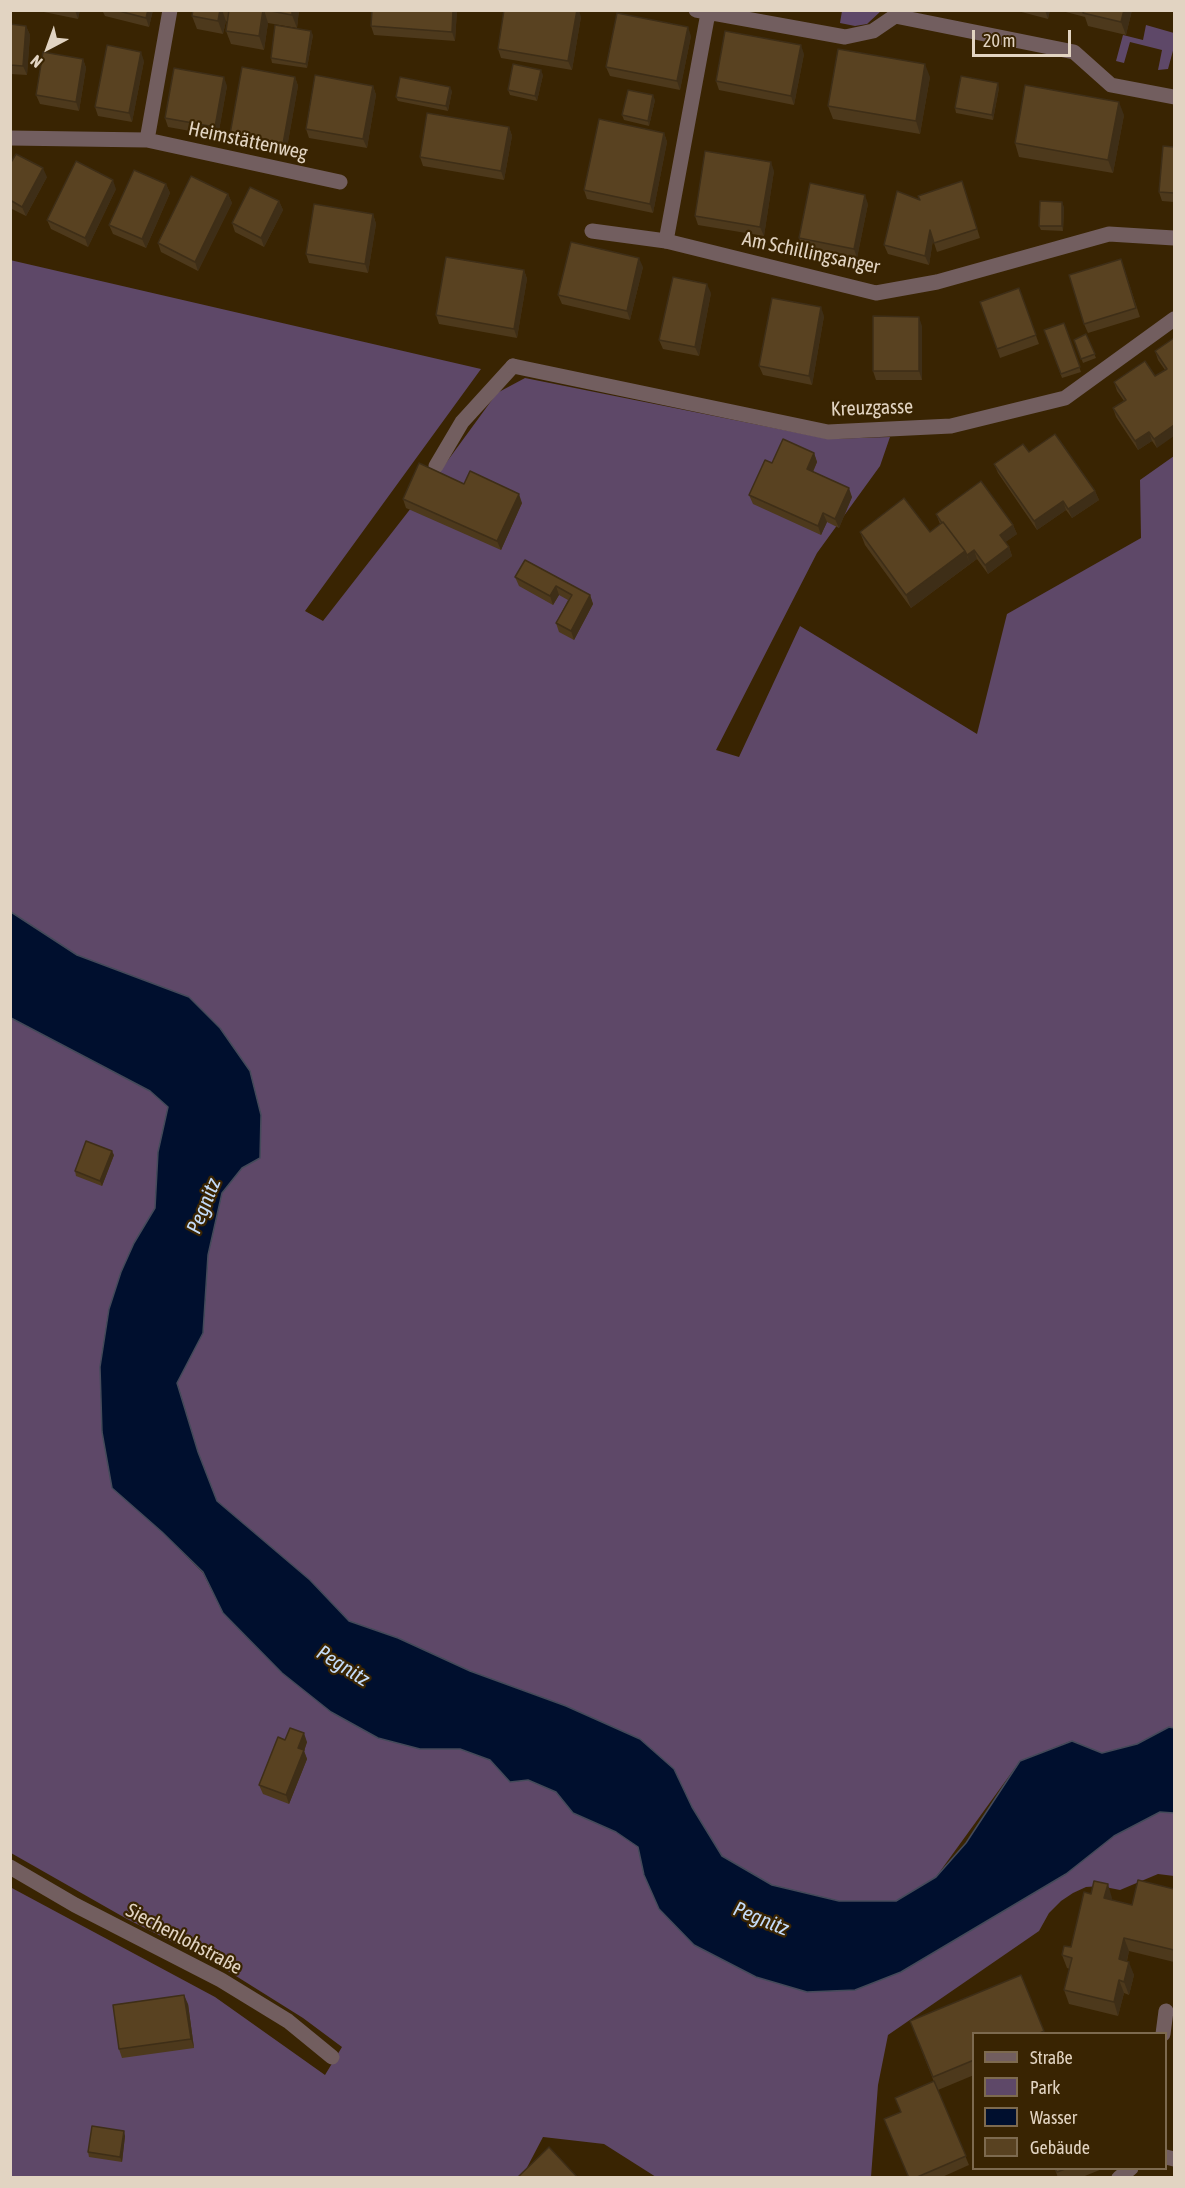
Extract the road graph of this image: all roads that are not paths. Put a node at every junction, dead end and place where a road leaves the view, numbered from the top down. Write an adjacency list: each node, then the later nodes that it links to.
1 (170, 10): 6 (street)
2 (702, 12): 3 (street); 10 (street)
3 (896, 13): 4 (street)
4 (1174, 97)
5 (10, 138): 6 (street, Heimstättenweg)
6 (147, 140): 7 (street, Heimstättenweg)
7 (340, 182)
8 (592, 231): 10 (street, Am Schillingsanger)
9 (1174, 238): 10 (street, Am Schillingsanger)
10 (666, 241)
11 (1174, 319): 12 (street, Kreuzgasse)
12 (436, 466)
13 (10, 1867): 16 (street, Siechenlohstraße)
14 (1166, 2011): 15 (street)
15 (1163, 2032)
16 (332, 2057)

